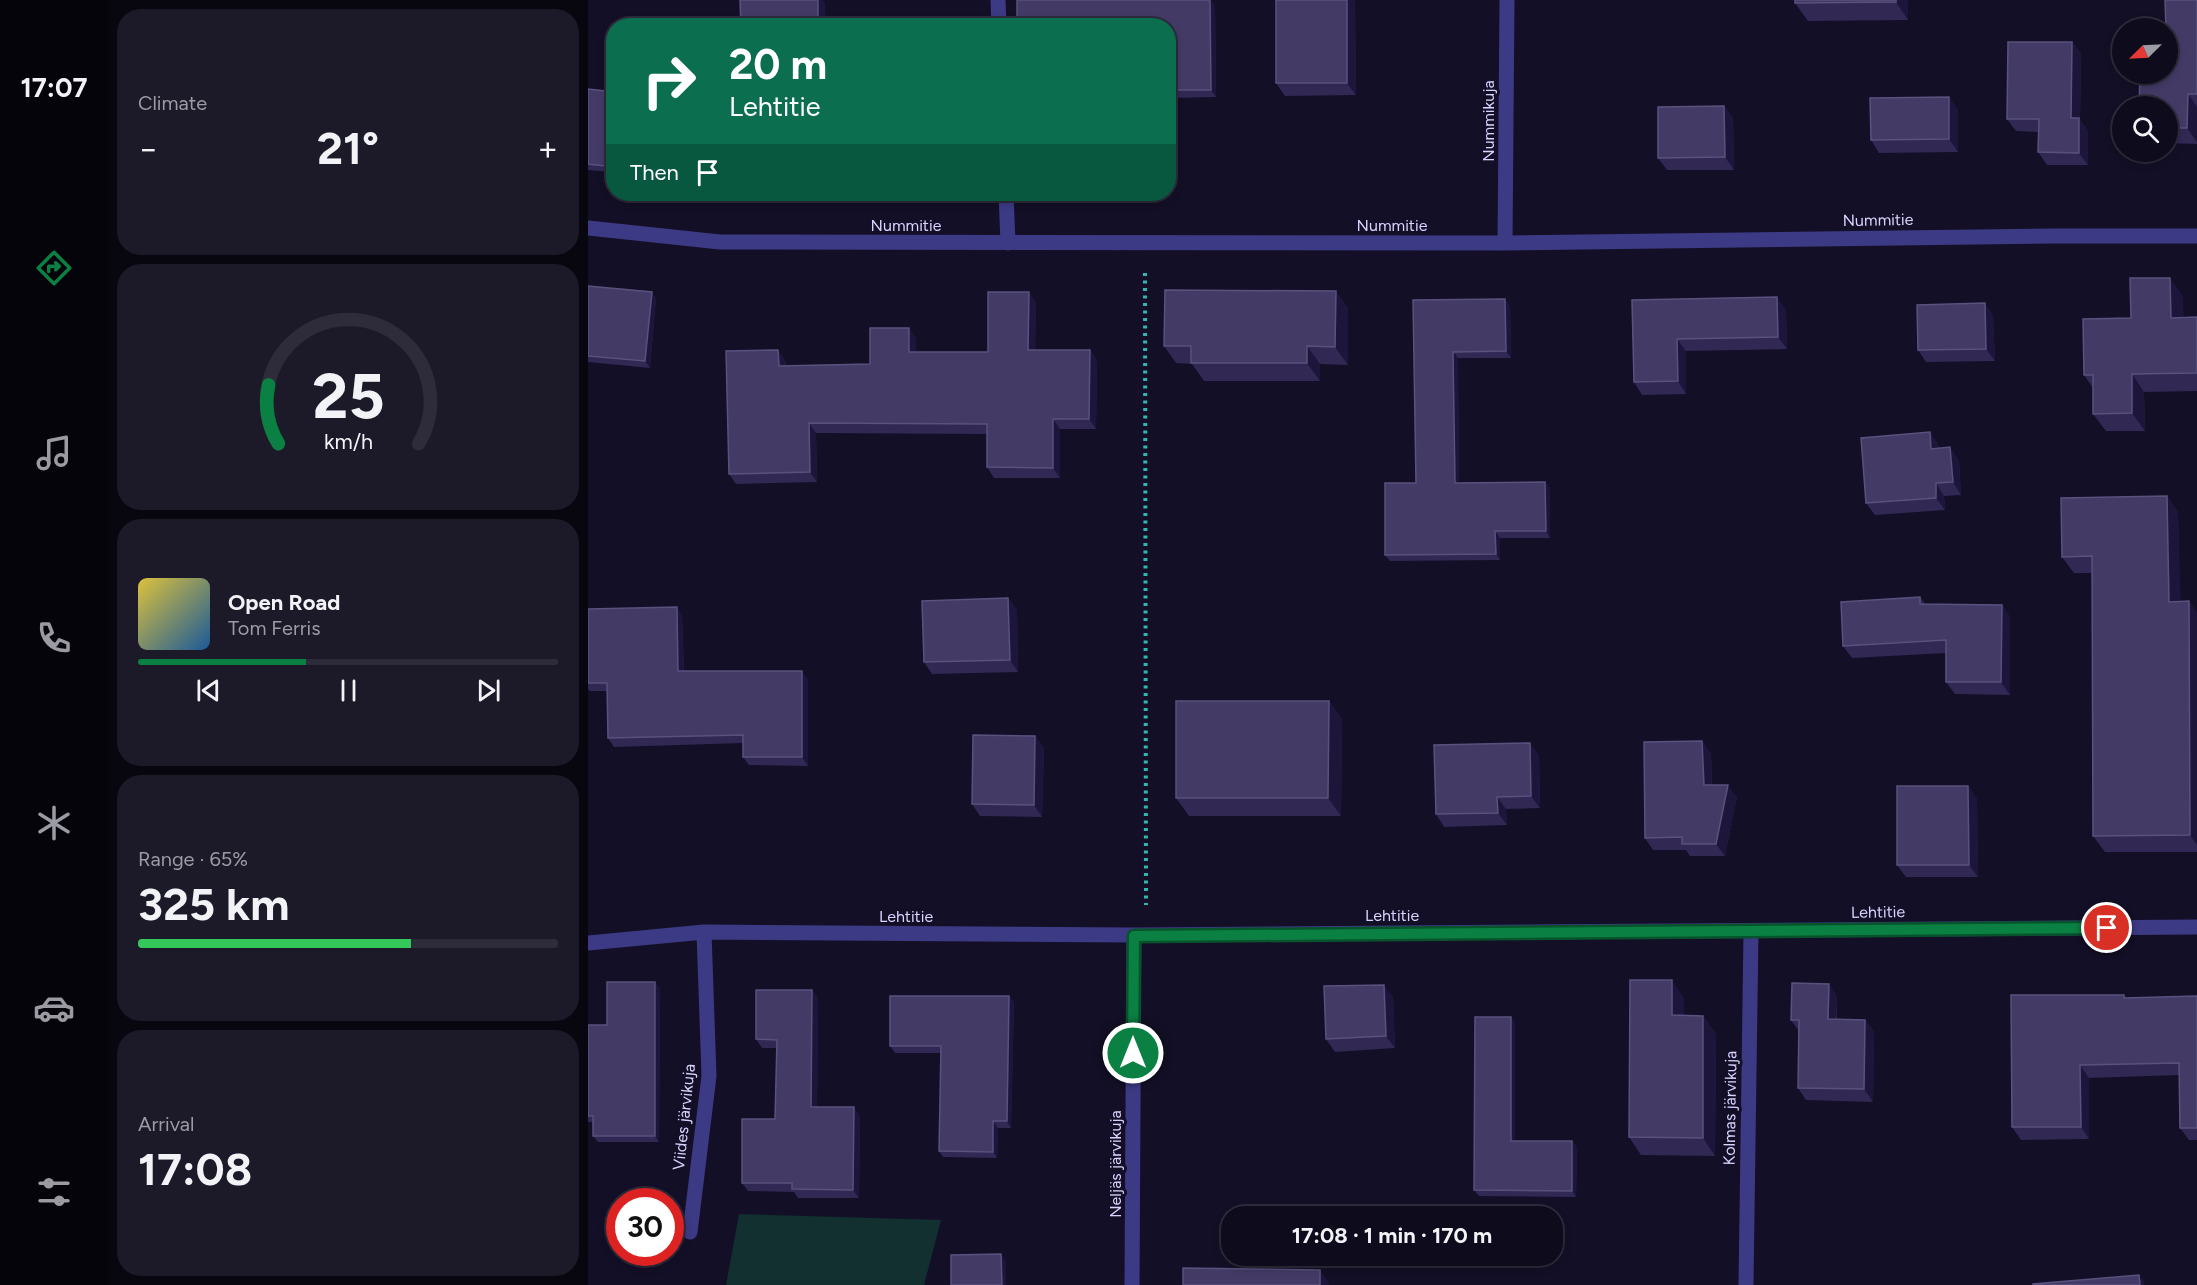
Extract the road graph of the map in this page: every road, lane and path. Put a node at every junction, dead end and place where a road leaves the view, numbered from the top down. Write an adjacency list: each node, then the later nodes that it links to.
1 (998, 0): 3 (street)
2 (1507, 0): 9 (street, Nummikuja)
3 (999, 18)
4 (1006, 201): 7 (street)
5 (588, 228): 7 (street, Nummitie)
6 (2197, 236): 9 (street, Nummitie)
7 (1008, 243): 8 (street, Nummitie)
8 (1145, 243): 9 (street, Nummitie); 13 (path)
9 (1505, 243)
10 (2197, 927): 11 (street, Lehtitie)
11 (1751, 931): 13 (street, Lehtitie); 17 (street, Kolmas järvikuja)
12 (704, 932): 13 (street, Lehtitie); 14 (street, Lehtitie); 15 (street, Viides järvikuja)
13 (1140, 935): 16 (street, Neljäs järvikuja)
14 (588, 943)
15 (690, 1233)
16 (1132, 1285)
17 (1746, 1285)

